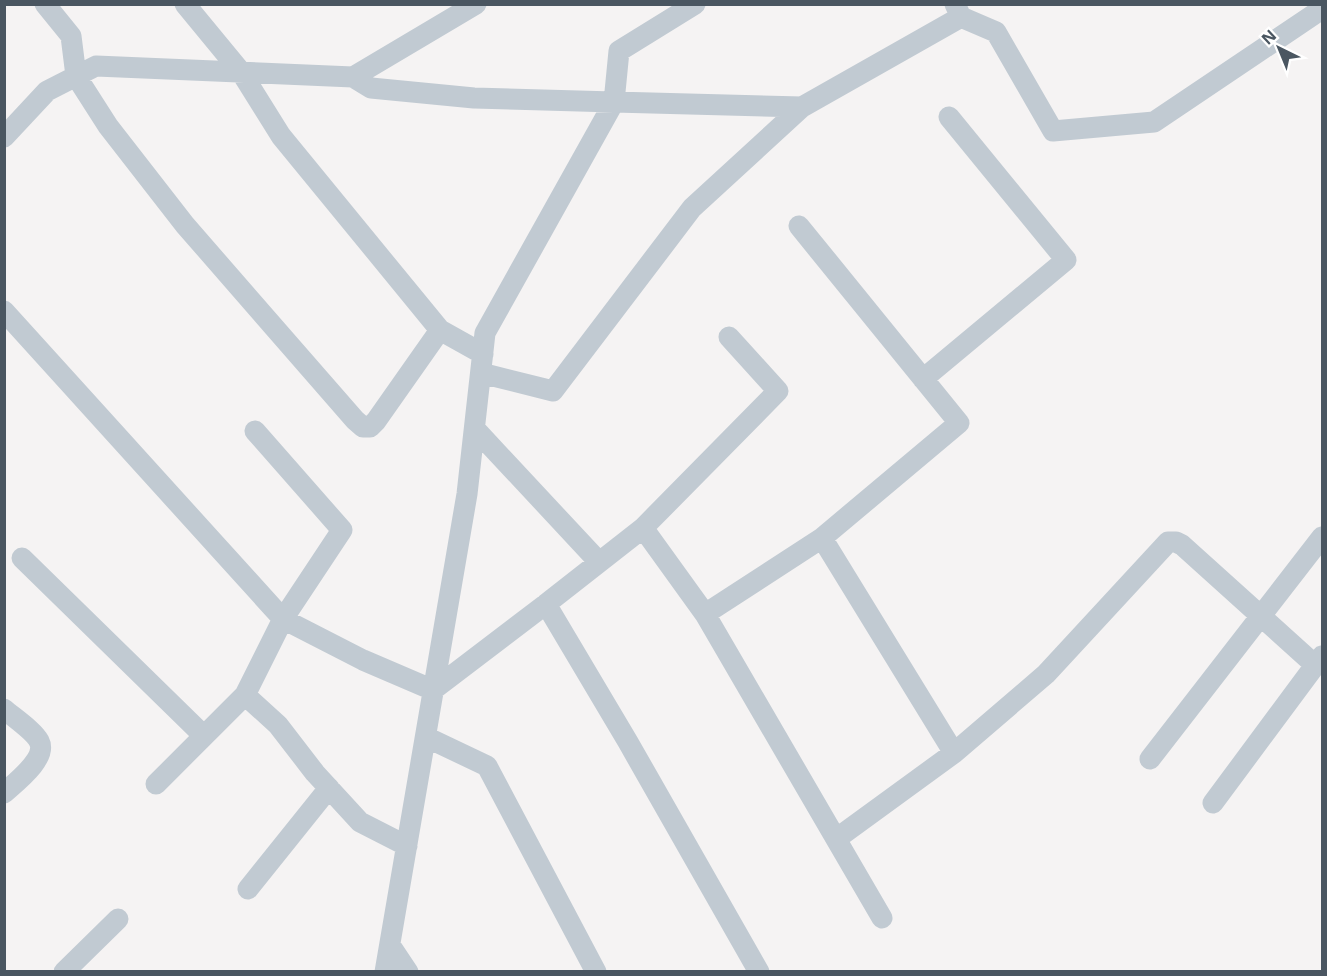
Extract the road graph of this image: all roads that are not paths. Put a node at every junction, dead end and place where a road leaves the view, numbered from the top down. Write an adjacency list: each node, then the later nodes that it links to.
1 (45, 4): 8 (street)
2 (185, 4): 7 (street)
3 (476, 4): 9 (street)
4 (695, 4): 10 (street)
5 (1323, 9): 6 (street)
6 (958, 11): 11 (street)
7 (242, 72): 8 (street); 9 (street); 16 (street)
8 (76, 76): 13 (street); 16 (street)
9 (353, 77): 10 (street)
10 (614, 102): 11 (street); 18 (street)
11 (802, 106): 18 (street)
12 (949, 117): 19 (street)
13 (4, 137)
14 (799, 226): 19 (street)
15 (4, 311): 30 (street)
16 (440, 330): 18 (street)
17 (729, 337): 22 (street)
18 (482, 363): 20 (street)
19 (923, 379): 24 (street)
20 (475, 429): 26 (street); 32 (street)
21 (255, 431): 30 (street)
22 (643, 528): 26 (street); 28 (street)
23 (1323, 537): 29 (street)
24 (822, 538): 28 (street); 37 (street)
25 (22, 558): 35 (street)
26 (599, 562): 27 (street)
27 (546, 604): 32 (street); 53 (street)
28 (705, 614): 43 (street)
29 (1261, 616): 31 (street); 37 (street); 38 (street)
30 (283, 619): 32 (street); 33 (street)
31 (1319, 660): 42 (street)
32 (434, 690): 36 (street)
33 (245, 695): 35 (street); 40 (street)
34 (4, 709): 41 (street)
35 (204, 736): 39 (street)
36 (426, 737): 44 (street); 52 (street)
37 (954, 753): 43 (street)
38 (1150, 759)
39 (156, 784)
40 (329, 788): 44 (street); 45 (street)
41 (4, 793)
42 (1213, 803)
43 (836, 839): 46 (street)
44 (407, 846): 48 (street)
45 (248, 889)
46 (882, 918)
47 (118, 919): 49 (street)
48 (390, 945): 50 (street); 51 (street)
49 (64, 972)
50 (385, 972)
51 (408, 972)
52 (596, 972)
53 (759, 972)

